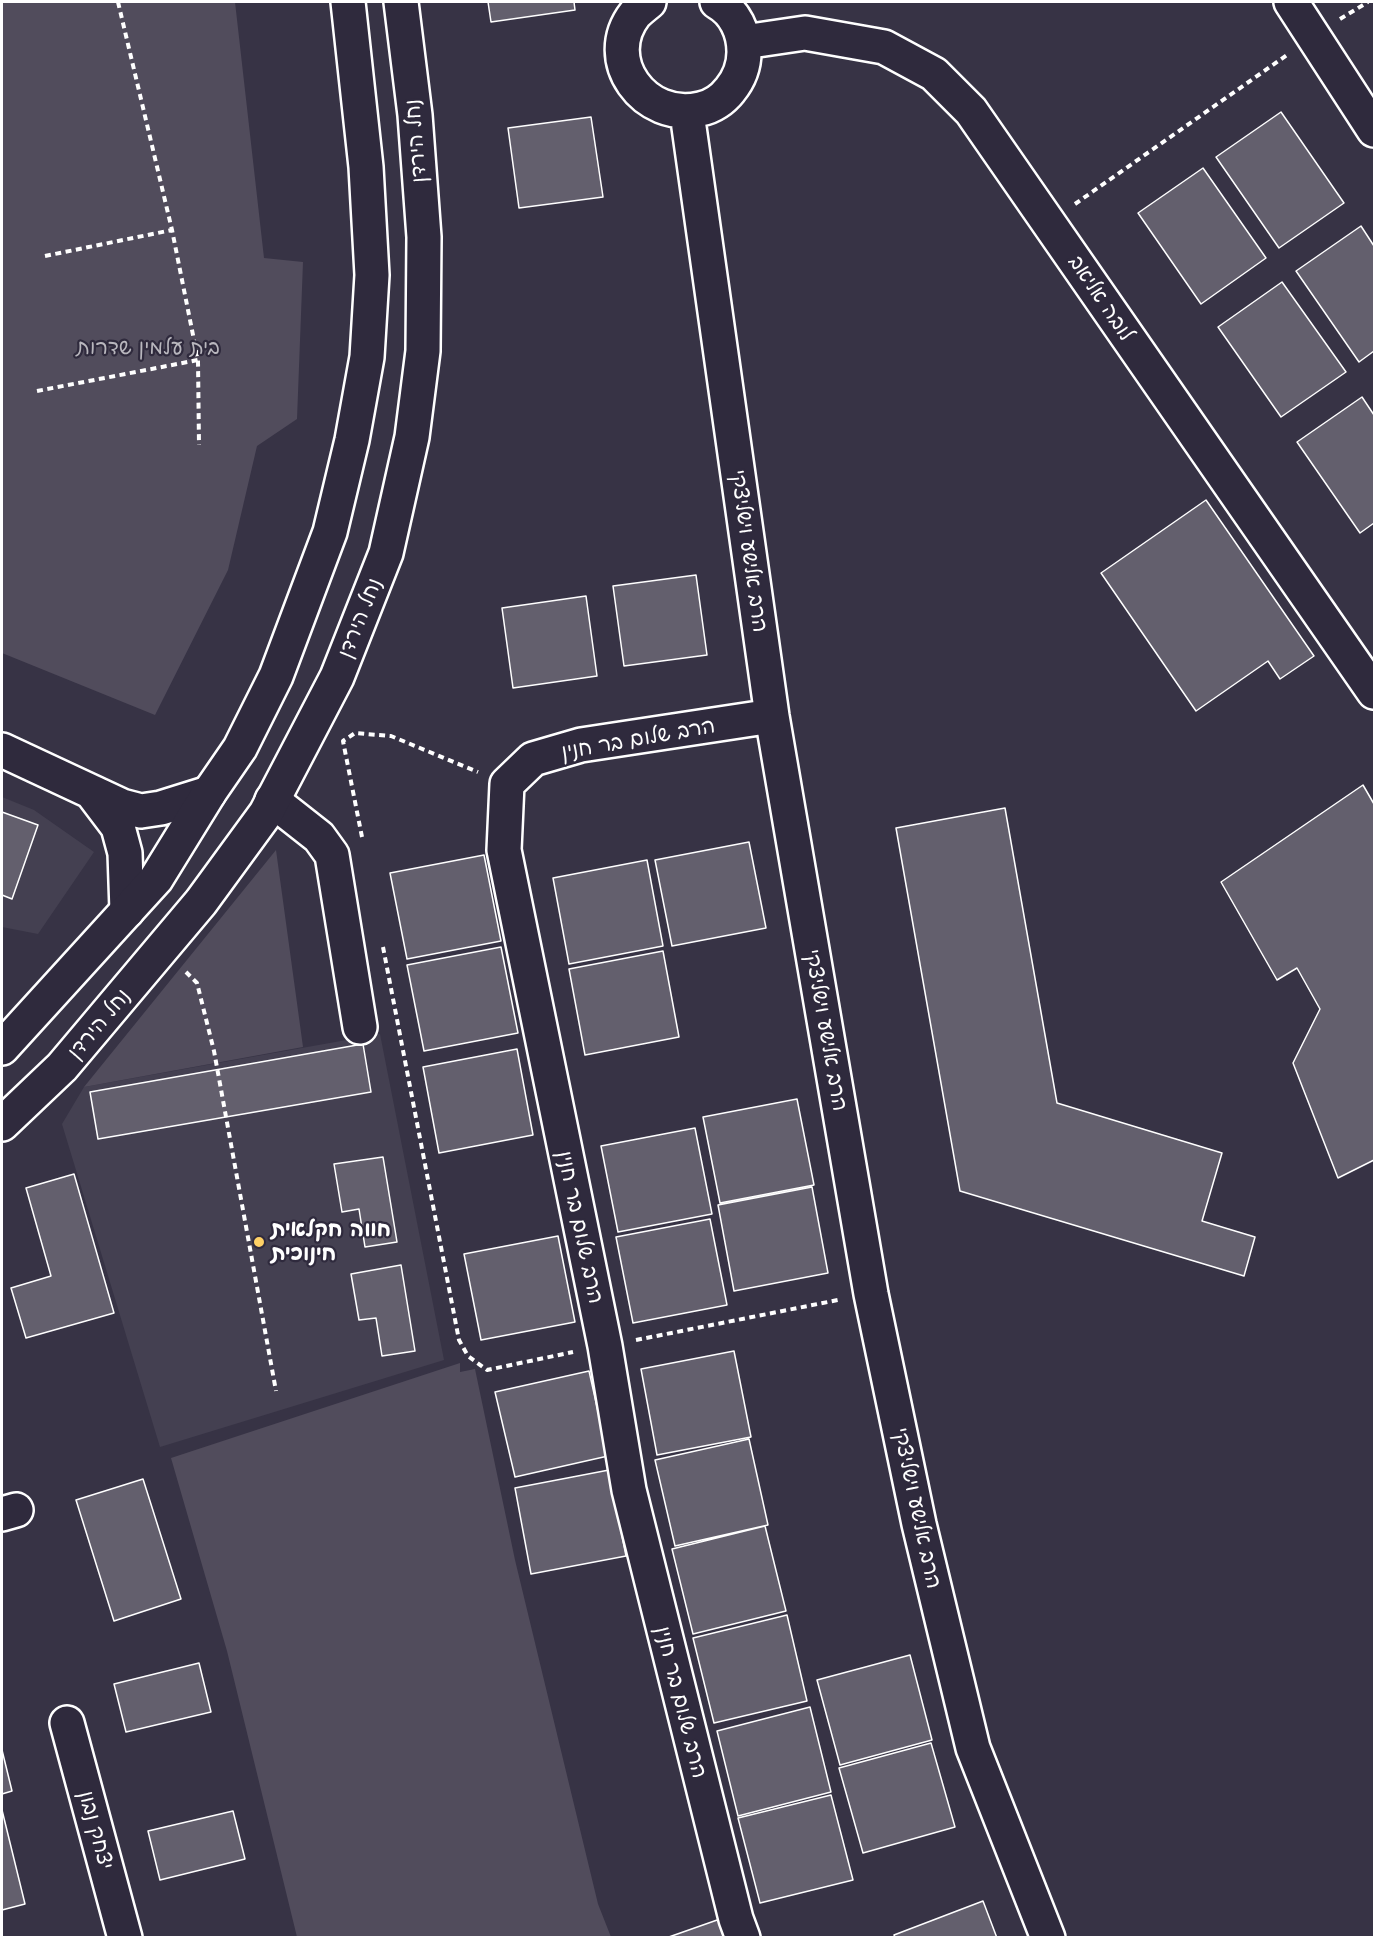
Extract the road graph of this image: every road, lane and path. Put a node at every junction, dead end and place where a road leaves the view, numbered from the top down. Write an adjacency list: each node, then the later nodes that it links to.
1 (118, 2): 13 (path)
2 (348, 2): 23 (street)
3 (401, 2): 24 (street, נחל הירדן)
4 (649, 2): 10 (street)
5 (717, 2): 9 (street)
6 (1291, 2): 8 (street)
7 (1368, 2): 8 (path)
8 (1312, 37): 11 (street); 12 (path)
9 (744, 42): 10 (street); 12 (street, לובה אליאב)
10 (687, 112): 19 (street, הרב אלישע וישליצקי)
11 (1374, 130)
12 (1049, 222): 18 (street, לובה אליאב)
13 (172, 230): 14 (path); 15 (path)
14 (45, 256)
15 (198, 360): 16 (path); 17 (path)
16 (37, 391)
17 (199, 445)
18 (1374, 692)
19 (772, 716): 21 (street, הרב שלום בר חנין); 32 (street, הרב אלישע וישליצקי)
20 (2, 750): 22 (street)
21 (507, 784): 25 (path); 33 (street, הרב שלום בר חנין)
22 (92, 792): 23 (street); 26 (street)
23 (209, 793): 26 (street)
24 (272, 800): 28 (street, נחל הירדן); 29 (street)
25 (364, 847)
26 (127, 911): 30 (street)
27 (382, 940): 33 (path)
28 (161, 949): 31 (street, נחל הירדן); 34 (path)
29 (360, 1027)
30 (2, 1048)
31 (2, 1124)
32 (871, 1294): 33 (path); 36 (street, הרב אלישע וישליצקי)
33 (605, 1346): 38 (street, הרב שלום בר חנין)
34 (276, 1391)
35 (67, 1723): 37 (street, יצחק נבון)
36 (1046, 1935)
37 (125, 1938)
38 (744, 1938)

